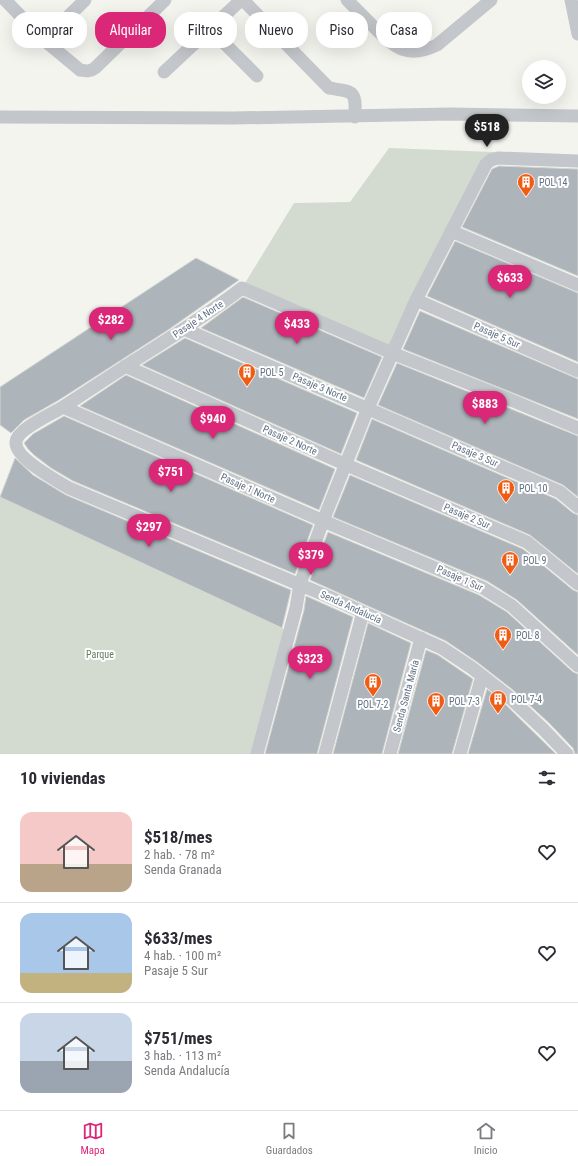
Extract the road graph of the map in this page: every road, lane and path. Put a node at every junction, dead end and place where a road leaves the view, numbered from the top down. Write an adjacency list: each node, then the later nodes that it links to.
1 (5, 0): 8 (street)
2 (85, 0): 9 (street)
3 (165, 0): 12 (street)
4 (347, 0): 5 (street)
5 (492, 0)
6 (571, 0): 11 (street)
7 (245, 1): 10 (street); 19 (street)
8 (17, 12)
9 (73, 12)
10 (231, 12)
11 (578, 34)
12 (54, 48)
13 (190, 48): 15 (street)
14 (229, 48): 16 (street)
15 (164, 72)
16 (257, 76)
17 (578, 116): 19 (street)
18 (0, 117): 19 (street)
19 (355, 117)
20 (578, 162): 21 (street)
21 (451, 231): 22 (street); 23 (street)
22 (578, 285)
23 (416, 300): 25 (street); 27 (street, Pasaje 5 Sur)
24 (184, 329): 25 (street, Pasaje 4 Norte); 26 (street, Pasaje 4 Norte); 29 (street, Pasaje 3 Norte)
25 (392, 353): 29 (street); 30 (street)
26 (125, 366): 28 (street, Pasaje 4 Norte); 32 (street, Pasaje 2 Norte)
27 (578, 371)
28 (63, 407): 31 (street, Pasaje 4 Norte); 34 (street, Pasaje 1 Norte)
29 (368, 408): 32 (street); 33 (street, Pasaje 3 Sur)
30 (578, 428)
31 (17, 436): 35 (street, Senda Andalucía)
32 (346, 464): 34 (street); 36 (street, Pasaje 2 Sur)
33 (578, 507)
34 (323, 521): 35 (street); 39 (street, Pasaje 1 Sur)
35 (300, 584): 37 (street, Senda Andalucía); 41 (street)
36 (578, 584)
37 (363, 612): 38 (street, Senda Andalucía); 42 (street)
38 (421, 638): 40 (street, Senda Andalucía); 43 (street, Senda Santa María)
39 (578, 666)
40 (482, 676): 44 (street); 45 (street, Senda Andalucía)
41 (258, 754)
42 (325, 754)
43 (390, 754)
44 (460, 754)
45 (567, 754)

